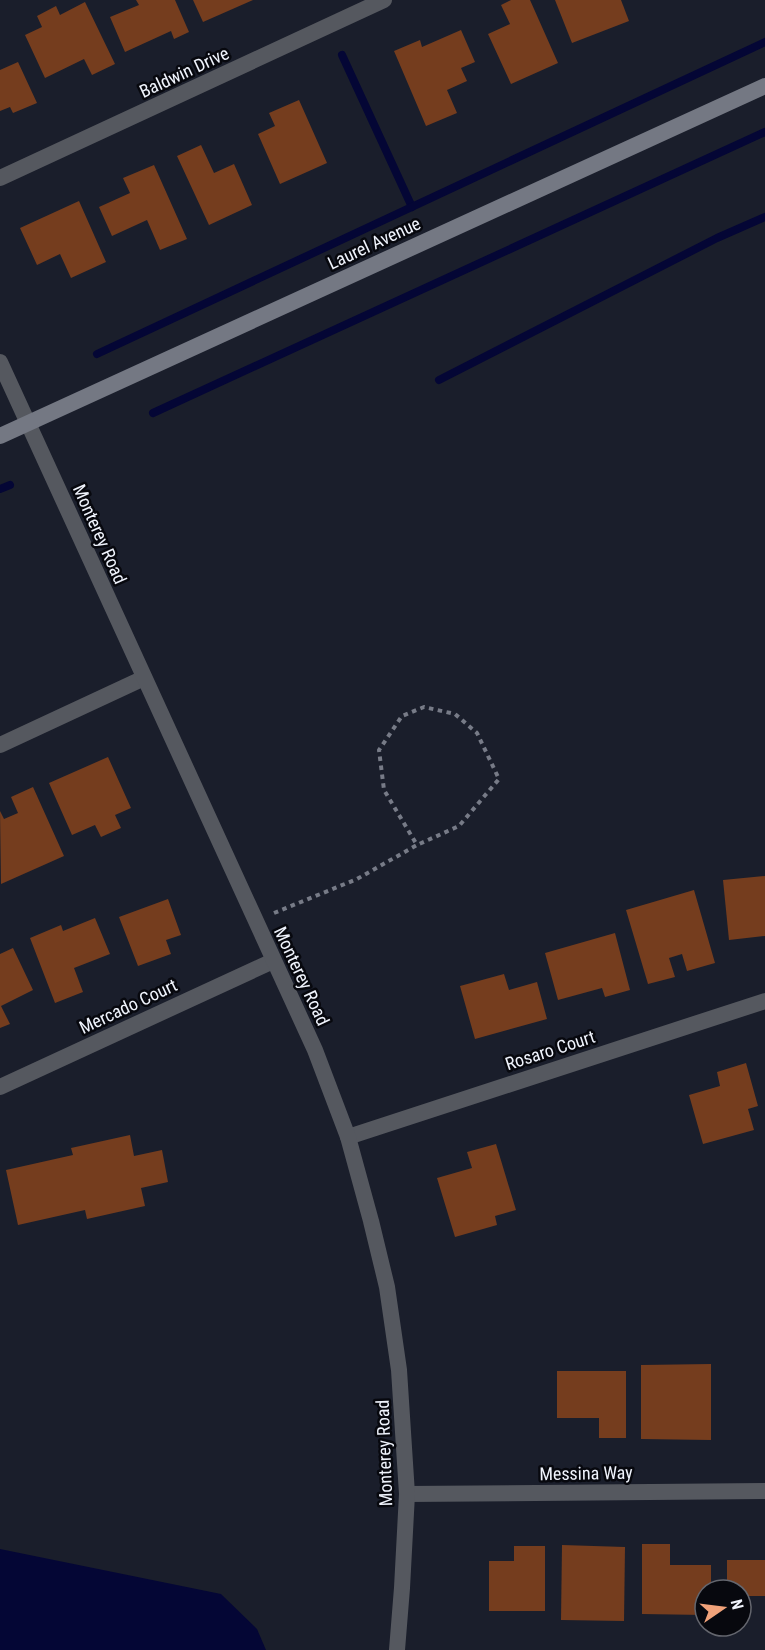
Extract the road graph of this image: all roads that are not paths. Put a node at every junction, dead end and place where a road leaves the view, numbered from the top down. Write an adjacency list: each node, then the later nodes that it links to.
1 (384, 0): 3 (street, Baldwin Drive)
2 (765, 86): 5 (main road, Laurel Avenue)
3 (0, 178)
4 (0, 362): 5 (street, Monterey Road)
5 (28, 423): 6 (main road, Laurel Avenue); 7 (street, Monterey Road)
6 (0, 436)
7 (144, 678): 8 (street); 9 (street, Monterey Road)
8 (0, 745)
9 (273, 961): 11 (street, Mercado Court); 12 (street, Monterey Road)
10 (765, 1001): 12 (street, Rosaro Court)
11 (0, 1087)
12 (348, 1137): 14 (street, Monterey Road)
13 (765, 1491): 14 (street, Messina Way)
14 (406, 1494): 15 (street, Monterey Road)
15 (397, 1650)

